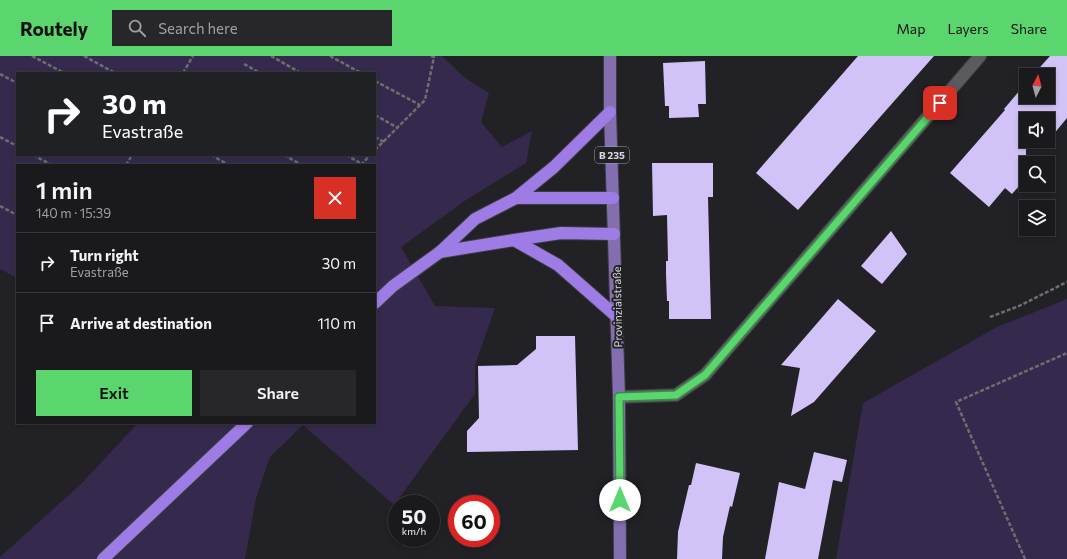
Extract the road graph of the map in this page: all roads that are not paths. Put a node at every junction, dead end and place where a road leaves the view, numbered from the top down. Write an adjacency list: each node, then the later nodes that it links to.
1 (610, 56): 3 (main road, Provinzialstraße / B 235)
2 (980, 56): 11 (street)
3 (610, 112): 4 (highway); 5 (main road, Provinzialstraße / B 235)
4 (516, 198): 5 (highway); 8 (highway)
5 (613, 198): 6 (main road, Provinzialstraße / B 235)
6 (614, 234): 7 (highway); 10 (main road, Provinzialstraße / B 235)
7 (514, 240): 8 (highway); 10 (highway)
8 (440, 252): 9 (highway)
9 (376, 302)
10 (616, 316): 11 (main road, Provinzialstraße / B 235)
11 (619, 397): 14 (main road, Provinzialstraße / B 235)
12 (246, 424): 13 (highway)
13 (103, 559)
14 (620, 559)

